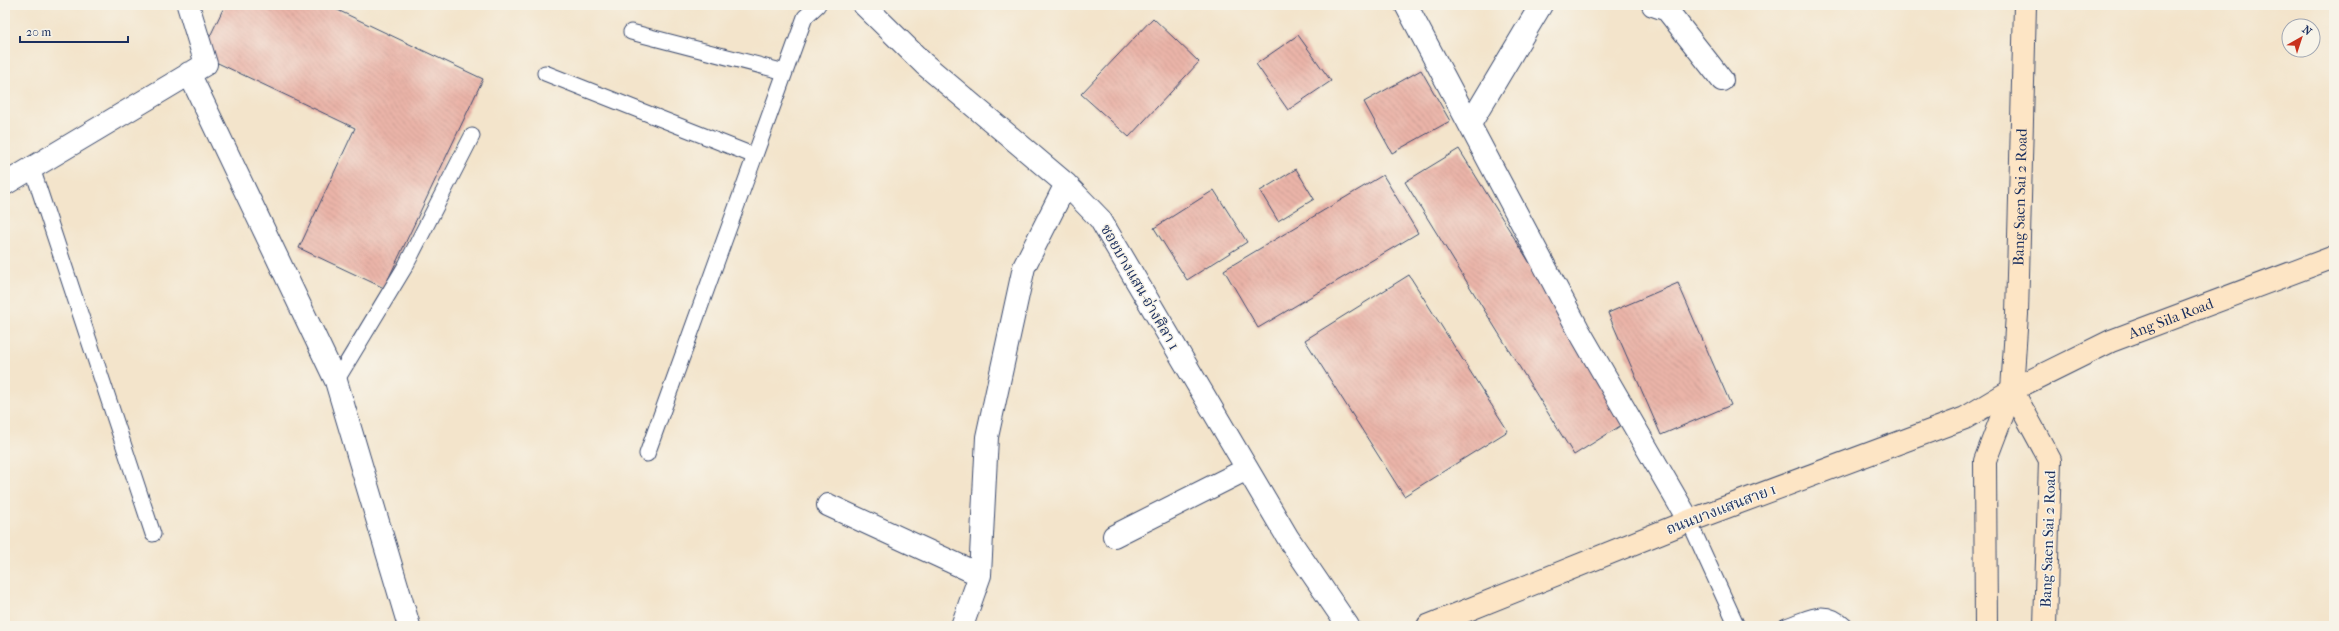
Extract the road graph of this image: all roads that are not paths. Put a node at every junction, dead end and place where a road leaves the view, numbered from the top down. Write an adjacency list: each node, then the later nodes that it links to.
1 (188, 5): 11 (street)
2 (818, 5): 9 (lane)
3 (1406, 5): 13 (street)
4 (1541, 5): 13 (street)
5 (1653, 5): 12 (street)
6 (2025, 5): 21 (main road, Bang Saen Sai 2 Road)
7 (873, 8): 18 (street, ซอยบางแสน-อ่างศิลา 1)
8 (631, 32): 9 (lane)
9 (785, 72): 15 (lane)
10 (545, 73): 15 (lane)
11 (189, 74): 16 (street); 20 (street)
12 (1722, 80)
13 (1470, 124): 25 (street)
14 (472, 136): 20 (lane)
15 (755, 156): 22 (lane)
16 (32, 168): 17 (street); 26 (lane)
17 (5, 184)
18 (1066, 184): 23 (street, ซอยบางแสน-อ่างศิลา 1); 28 (street)
19 (2334, 257): 21 (main road, Ang Sila Road)
20 (336, 381): 29 (street)
21 (2012, 390): 25 (main road, ถนนบางแสนสาย 1); 36 (main road, Bang Saen Sai 2 Road); 37 (main road, Bang Saen Sai 2 Road)
22 (647, 454)
23 (1247, 469): 27 (street); 31 (street, ซอยบางแสน-อ่างศิลา 1)
24 (828, 505): 28 (street)
25 (1689, 521): 32 (main road, ถนนบางแสนสาย 1); 33 (lane)
26 (153, 534)
27 (1114, 536)
28 (980, 575): 30 (street)
29 (409, 626)
30 (962, 626)
31 (1348, 626)
32 (1428, 626)
33 (1737, 626)
34 (1786, 626): 35 (lane)
35 (1845, 626)
36 (1986, 626)
37 (2045, 626)

